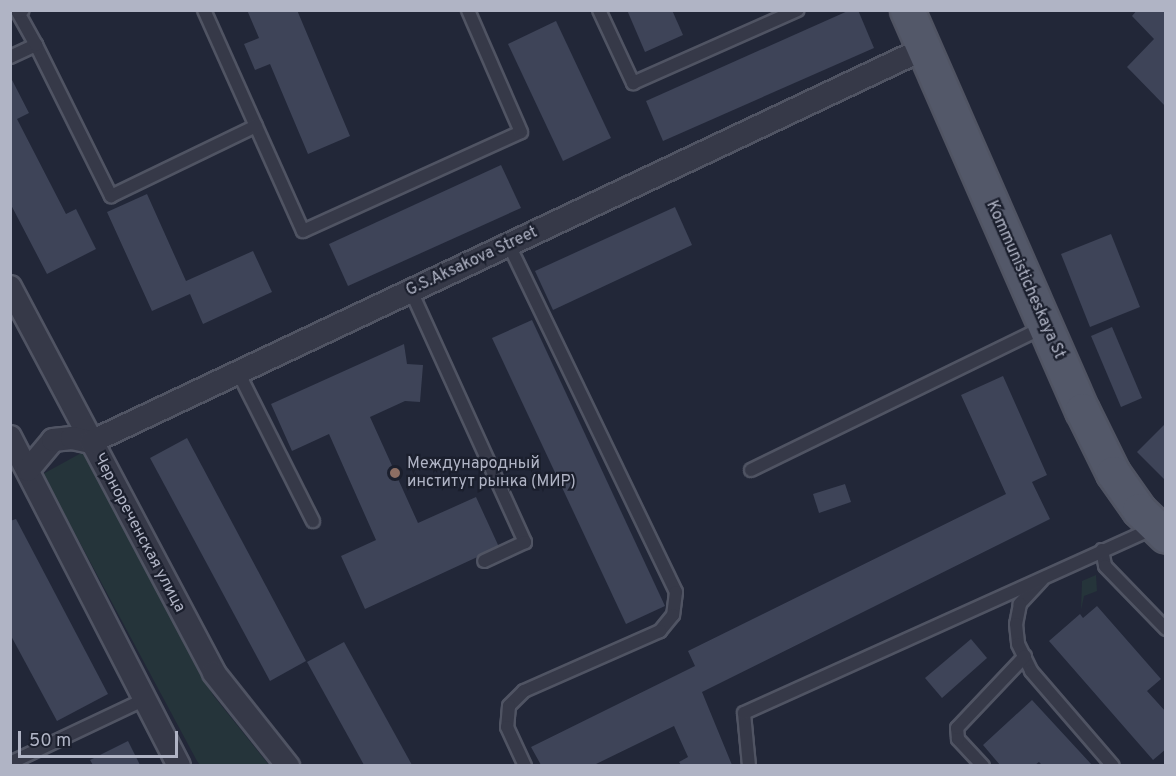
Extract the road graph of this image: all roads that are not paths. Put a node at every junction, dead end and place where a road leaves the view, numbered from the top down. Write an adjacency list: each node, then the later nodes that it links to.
1 (22, 10): 7 (lane)
2 (204, 10): 10 (lane)
3 (599, 10): 4 (lane)
4 (798, 10)
5 (907, 10): 8 (main road, Kommunisticheskaya St)
6 (471, 11): 10 (lane)
7 (36, 45): 9 (lane); 10 (lane)
8 (923, 49): 11 (street, G.S.Aksakova Street); 14 (main road, Kommunisticheskaya St)
9 (10, 57)
10 (256, 126)
11 (509, 245): 13 (street, G.S.Aksakova Street); 31 (lane)
12 (10, 287): 17 (street, Чернореченская улица)
13 (411, 291): 15 (street, G.S.Aksakova Street); 23 (lane)
14 (1045, 327): 19 (lane); 21 (main road, Kommunisticheskaya St)
15 (238, 372): 17 (street, G.S.Aksakova Street); 20 (lane)
16 (10, 437): 18 (street)
17 (91, 442): 18 (street); 30 (street, Чернореченская улица)
18 (28, 470): 27 (street)
19 (751, 470)
20 (313, 521)
21 (1161, 531): 22 (lane)
22 (1102, 550): 24 (lane); 25 (lane)
23 (484, 561)
24 (1045, 576): 26 (lane); 32 (lane)
25 (1166, 629)
26 (1025, 656): 33 (lane); 34 (lane)
27 (143, 700): 28 (lane); 29 (street)
28 (10, 763)
29 (179, 765)
30 (288, 765)
31 (525, 765)
32 (749, 765)
33 (982, 765)
34 (1113, 765)

